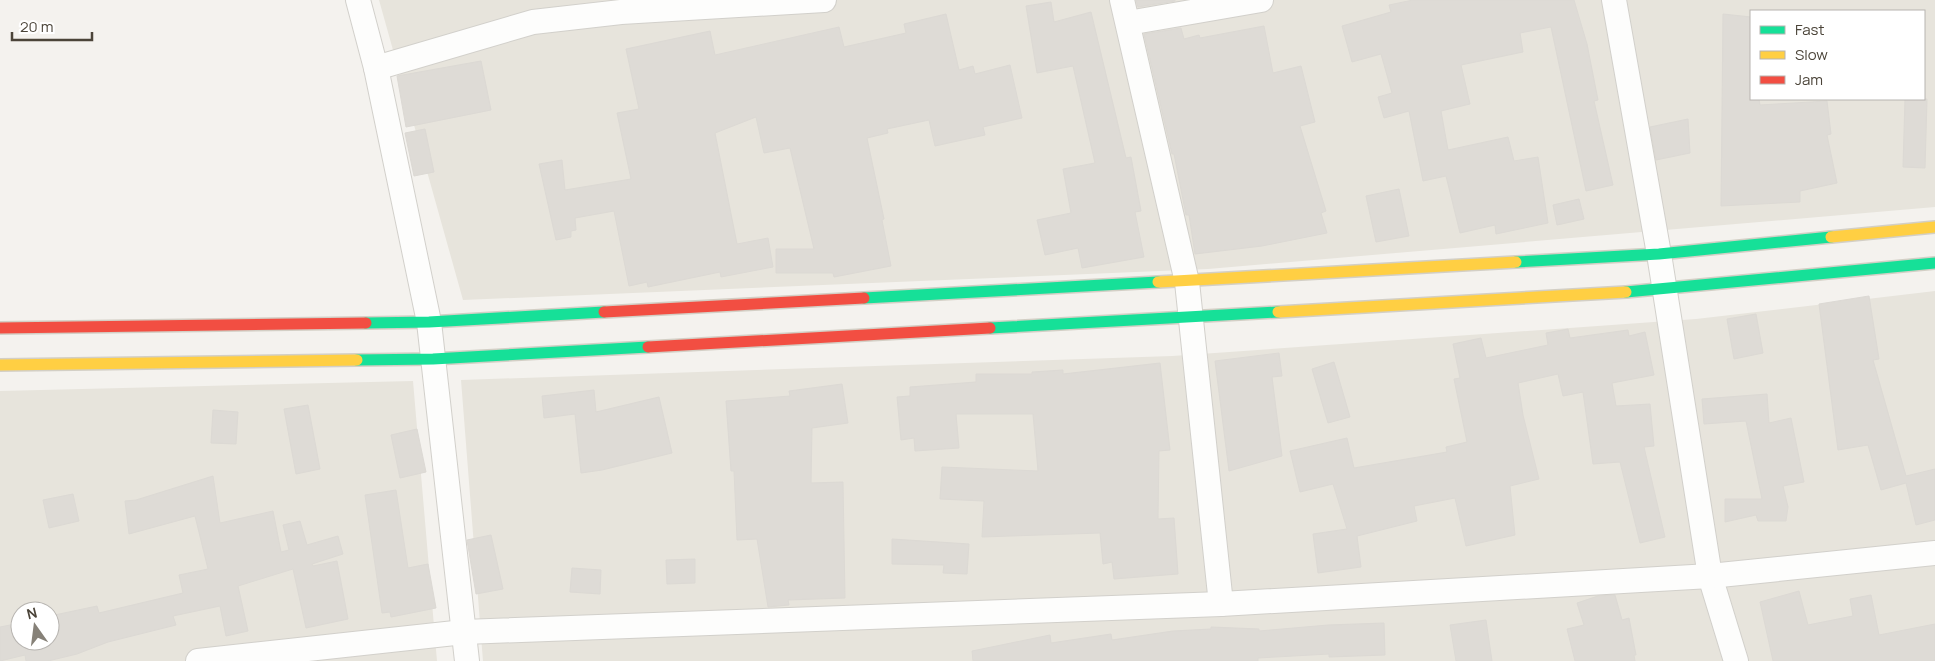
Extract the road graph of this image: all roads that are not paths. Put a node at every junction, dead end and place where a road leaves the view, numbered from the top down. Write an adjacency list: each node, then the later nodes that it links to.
1 (358, 0): 7 (street)
2 (824, 0): 7 (street)
3 (1122, 0): 6 (street)
4 (1260, 0): 6 (street)
5 (1614, 0): 9 (street)
6 (1128, 23): 11 (street)
7 (376, 68): 14 (street)
8 (1935, 227): 9 (street)
9 (1659, 254): 11 (street); 12 (street)
10 (1935, 263): 12 (street)
11 (1187, 282): 13 (street); 14 (street)
12 (1665, 290): 13 (street); 19 (street)
13 (1191, 318): 16 (street); 20 (street)
14 (429, 322): 15 (street); 16 (street)
15 (0, 328)
16 (433, 359): 17 (street); 21 (street)
17 (0, 364)
18 (1935, 553): 19 (street)
19 (1710, 576): 20 (street); 24 (street)
20 (1221, 604): 21 (street)
21 (464, 632): 22 (street); 23 (street)
22 (198, 661)
23 (466, 661)
24 (1736, 661)

